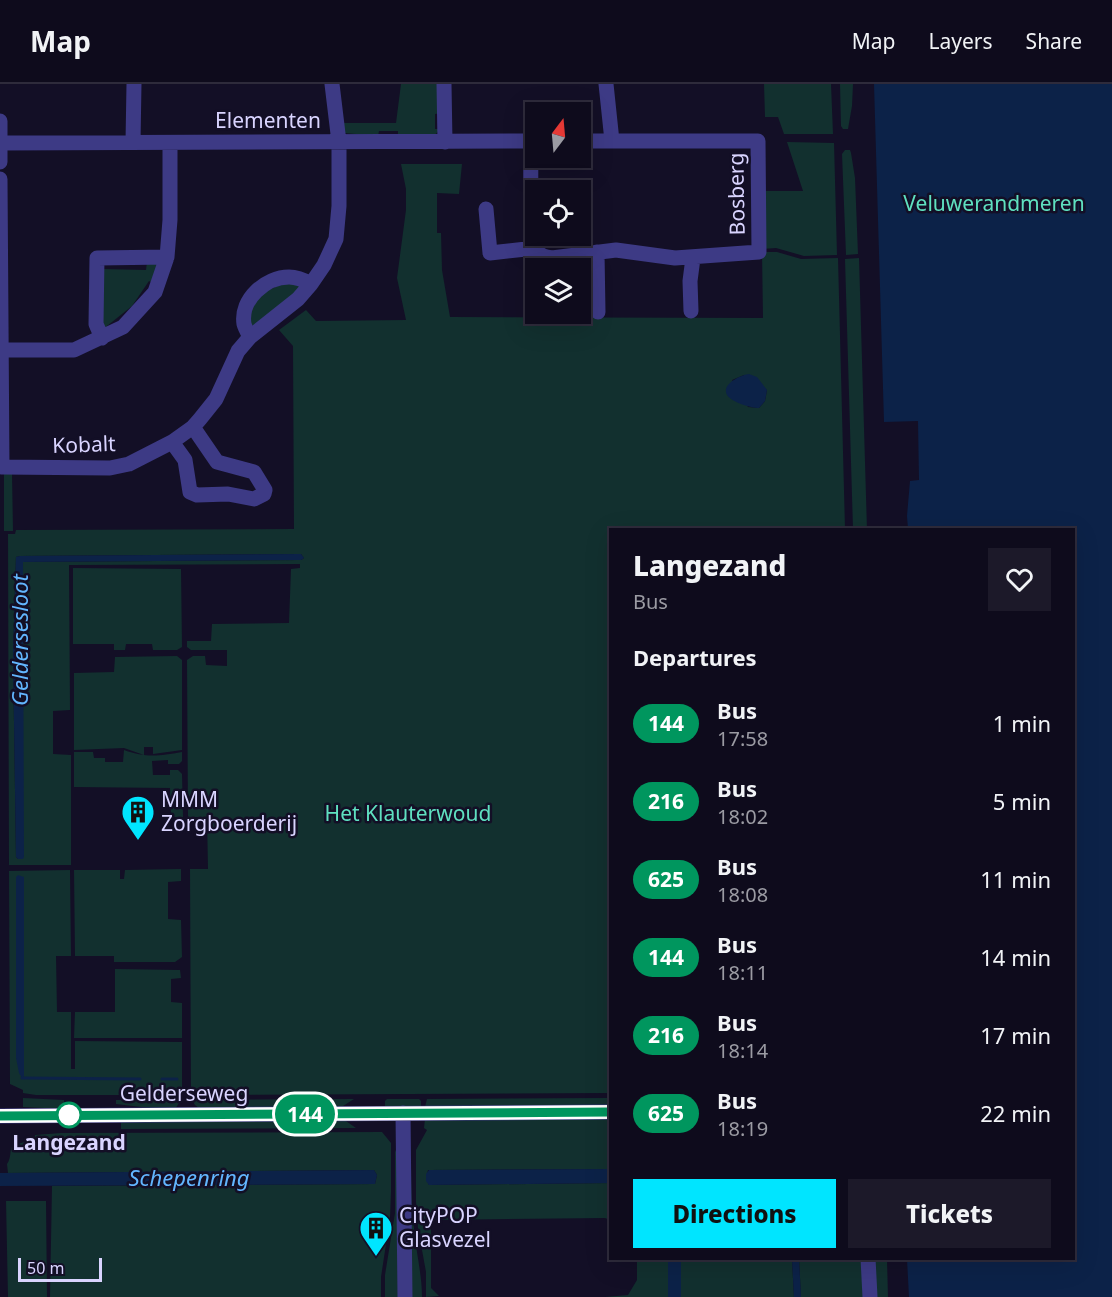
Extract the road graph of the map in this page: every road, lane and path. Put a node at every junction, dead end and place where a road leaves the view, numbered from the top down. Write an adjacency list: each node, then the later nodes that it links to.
1 (134, 84): 9 (street)
2 (332, 84): 11 (street, Kobalt)
3 (444, 84): 12 (street)
4 (606, 84): 8 (street)
5 (0, 121): 13 (street)
6 (525, 141): 12 (street, Elementen)
7 (591, 141): 8 (street)
8 (612, 141): 21 (street, Bosberg)
9 (133, 142): 10 (street, Elementen); 13 (street, Elementen)
10 (171, 142): 11 (street, Elementen); 20 (street)
11 (339, 142): 12 (street, Elementen); 22 (street, Kobalt)
12 (445, 142)
13 (1, 143): 14 (street)
14 (0, 162)
15 (532, 168): 18 (street)
16 (0, 179): 27 (street)
17 (486, 209): 18 (street)
18 (535, 248): 19 (street, Bosberg)
19 (597, 252): 21 (street, Bosberg); 24 (street)
20 (167, 256): 26 (street); 26 (street)
21 (693, 258): 23 (street)
22 (311, 284): 25 (street, Kobalt); 25 (street)
23 (691, 311)
24 (598, 312)
25 (250, 337): 28 (street, Kobalt)
26 (102, 338): 27 (street)
27 (2, 350): 29 (street, Kobalt)
28 (193, 427): 29 (street, Kobalt); 29 (street)
29 (172, 442)
30 (609, 1112): 31 (street, Gelderseweg)
31 (403, 1113): 32 (street, Gelderseweg); 34 (street)
32 (0, 1116)
33 (868, 1260): 35 (street)
34 (405, 1297)
35 (870, 1297)

